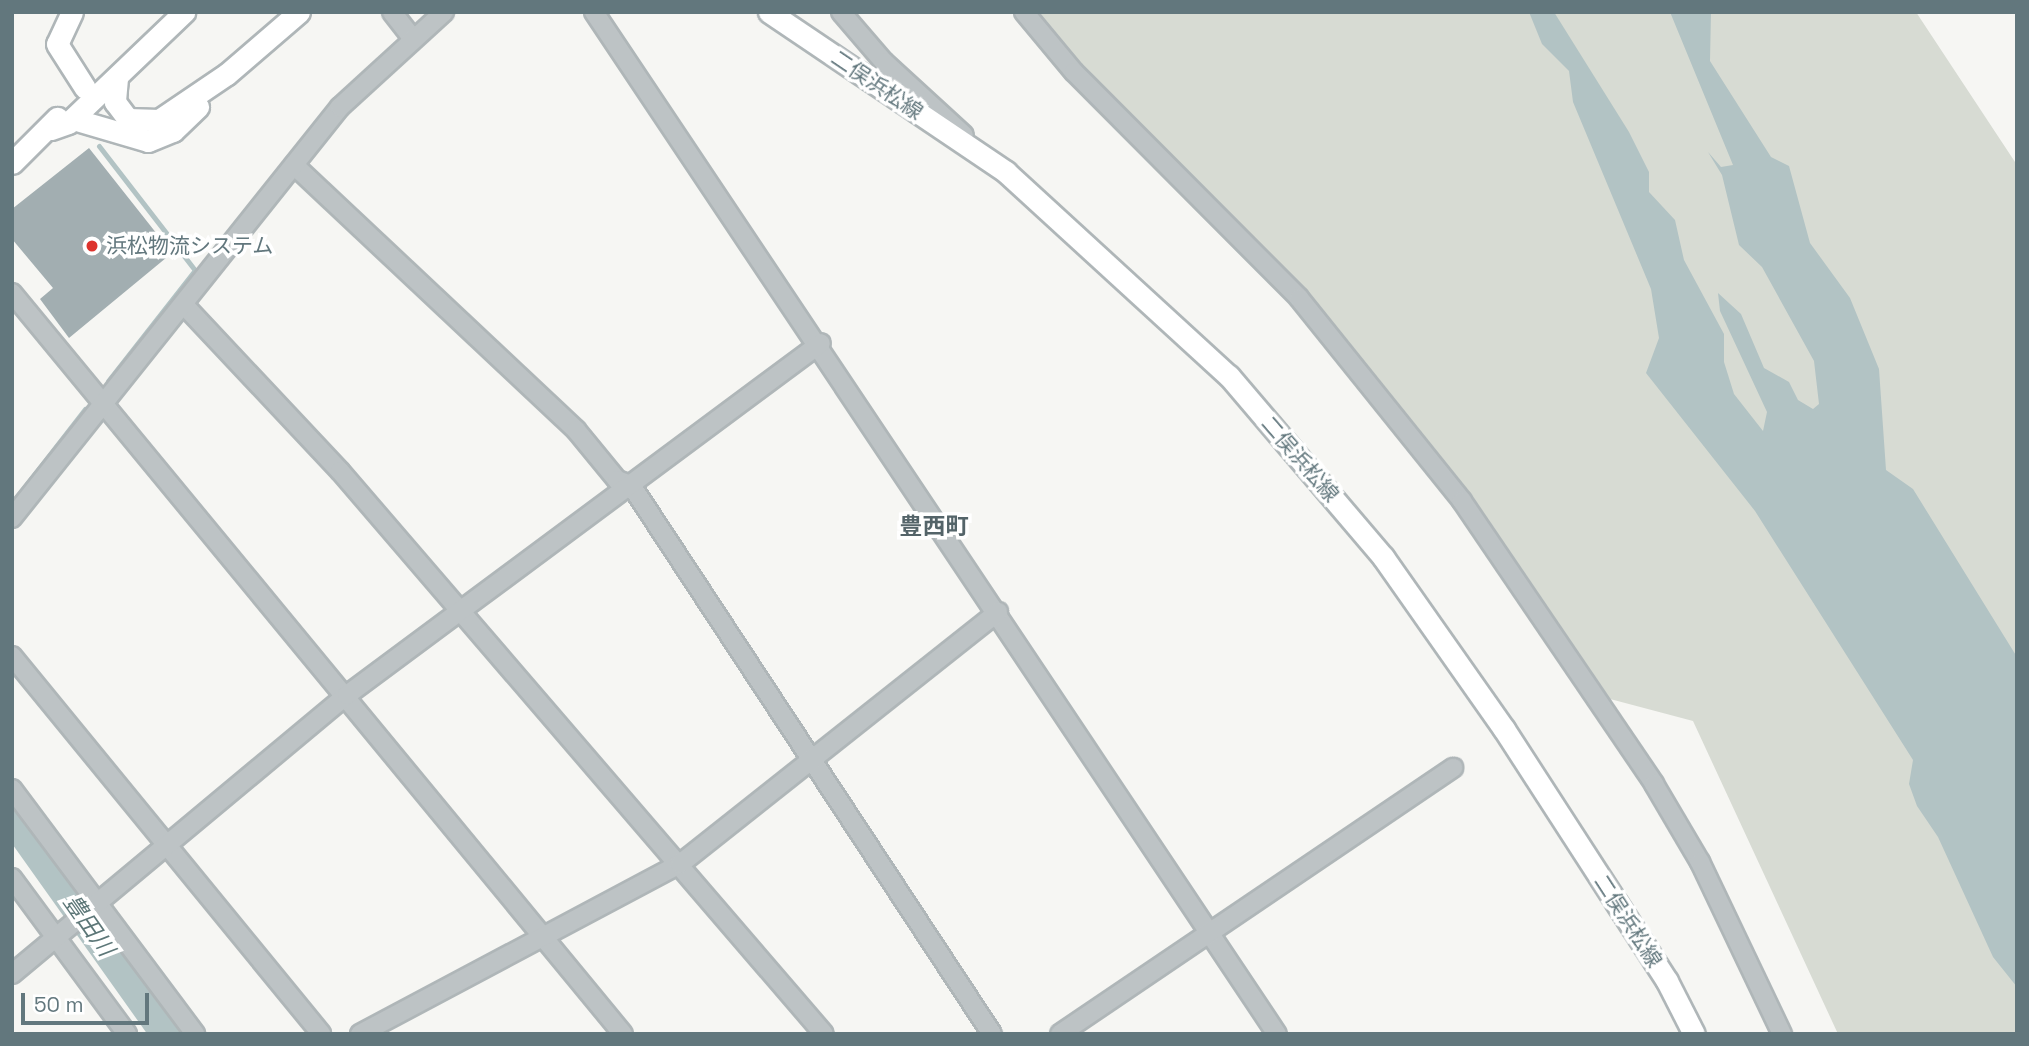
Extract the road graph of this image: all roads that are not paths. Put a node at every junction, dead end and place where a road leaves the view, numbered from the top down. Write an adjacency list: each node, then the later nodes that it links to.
1 (72, 12): 13 (main road)
2 (184, 12): 11 (main road)
3 (299, 12): 12 (main road)
4 (392, 12): 10 (street)
5 (444, 12): 10 (street)
6 (594, 12): 21 (street)
7 (769, 12): 18 (main road, 二俣浜松線)
8 (841, 12): 18 (street)
9 (1024, 12): 50 (street)
10 (412, 38): 17 (street)
11 (123, 69): 12 (main road); 13 (main road); 14 (main road)
12 (227, 74): 14 (main road)
13 (85, 88): 15 (main road)
14 (73, 119): 15 (main road)
15 (51, 129): 16 (main road)
16 (12, 163)
17 (294, 165): 20 (street); 23 (street)
18 (1006, 172): 49 (main road, 二俣浜松線)
19 (12, 293): 22 (street)
20 (184, 305): 22 (street); 25 (street)
21 (821, 343): 23 (street); 26 (street)
22 (103, 403): 24 (street); 28 (street)
23 (631, 485): 25 (street); 29 (street)
24 (12, 518)
25 (457, 611): 28 (street); 33 (street)
26 (998, 612): 29 (street); 37 (street)
27 (12, 656): 32 (street)
28 (347, 695): 32 (street); 38 (street)
29 (814, 760): 33 (street); 46 (street)
30 (1453, 768): 37 (street)
31 (12, 789): 35 (street)
32 (167, 844): 35 (street); 42 (street)
33 (680, 864): 38 (street); 45 (street)
34 (12, 878): 36 (street)
35 (97, 903): 36 (street); 41 (street)
36 (63, 930): 39 (street); 40 (street)
37 (1210, 933): 47 (street); 48 (street)
38 (544, 936): 43 (street); 44 (street)
39 (12, 974)
40 (127, 1034)
41 (195, 1034)
42 (321, 1034)
43 (360, 1034)
44 (623, 1034)
45 (824, 1034)
46 (992, 1034)
47 (1060, 1034)
48 (1277, 1034)
49 (1694, 1034)
50 (1782, 1034)

